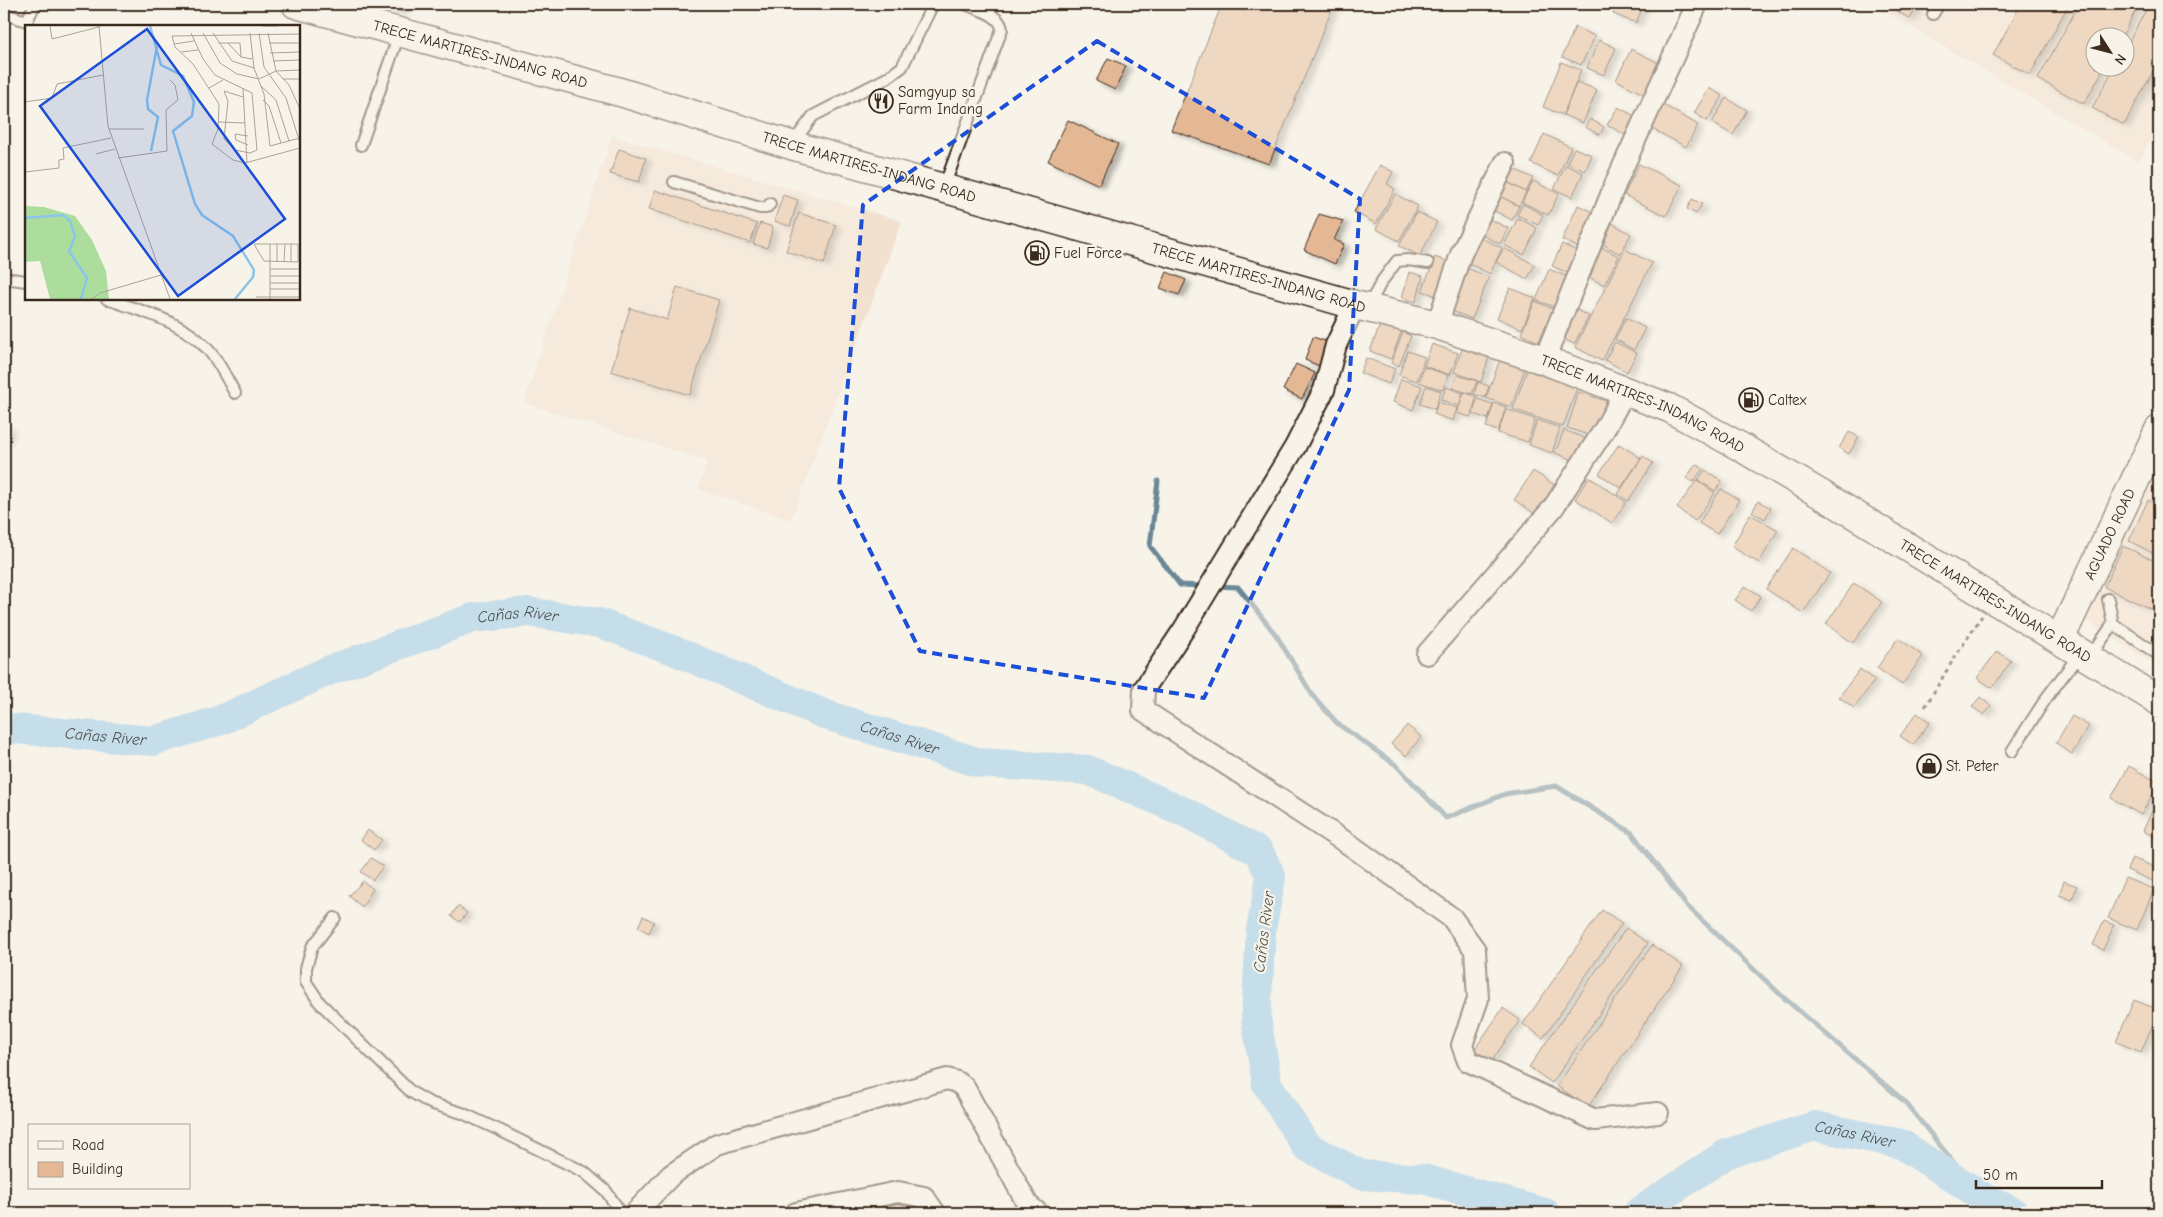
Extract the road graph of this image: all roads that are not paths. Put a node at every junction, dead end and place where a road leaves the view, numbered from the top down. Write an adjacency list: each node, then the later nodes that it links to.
1 (35, 4): 7 (lane)
2 (296, 4): 9 (main road, TRECE MARTIRES-INDANG ROAD)
3 (933, 4): 11 (lane)
4 (965, 4): 14 (lane)
5 (1697, 4): 22 (street)
6 (1939, 4): 8 (lane)
7 (4, 14)
8 (1933, 14)
9 (400, 33): 10 (lane); 11 (main road, TRECE MARTIRES-INDANG ROAD)
10 (361, 145)
11 (791, 145): 14 (main road, TRECE MARTIRES-INDANG ROAD)
12 (1505, 164): 21 (street)
13 (674, 182): 15 (lane)
14 (944, 188): 20 (main road, TRECE MARTIRES-INDANG ROAD)
15 (770, 204)
16 (1428, 263): 20 (lane)
17 (4, 278): 18 (lane)
18 (25, 281)
19 (110, 300): 24 (lane)
20 (1361, 306): 21 (main road, TRECE MARTIRES-INDANG ROAD); 34 (street)
21 (1437, 326): 22 (main road, TRECE MARTIRES-INDANG ROAD)
22 (1544, 360): 23 (main road, TRECE MARTIRES-INDANG ROAD)
23 (1626, 390): 28 (main road, TRECE MARTIRES-INDANG ROAD); 29 (street)
24 (235, 393)
25 (2159, 430): 28 (main road, AGUADO ROAD)
26 (2108, 599): 27 (lane)
27 (2112, 624): 28 (lane); 30 (lane)
28 (2077, 650): 31 (main road, TRECE MARTIRES-INDANG ROAD); 32 (lane)
29 (1427, 654)
30 (2159, 655)
31 (2159, 701)
32 (2012, 751)
33 (335, 918): 35 (lane)
34 (1658, 1112)
35 (621, 1213)
36 (635, 1213): 39 (street)
37 (796, 1213): 38 (street)
38 (935, 1213)
39 (1038, 1213)

